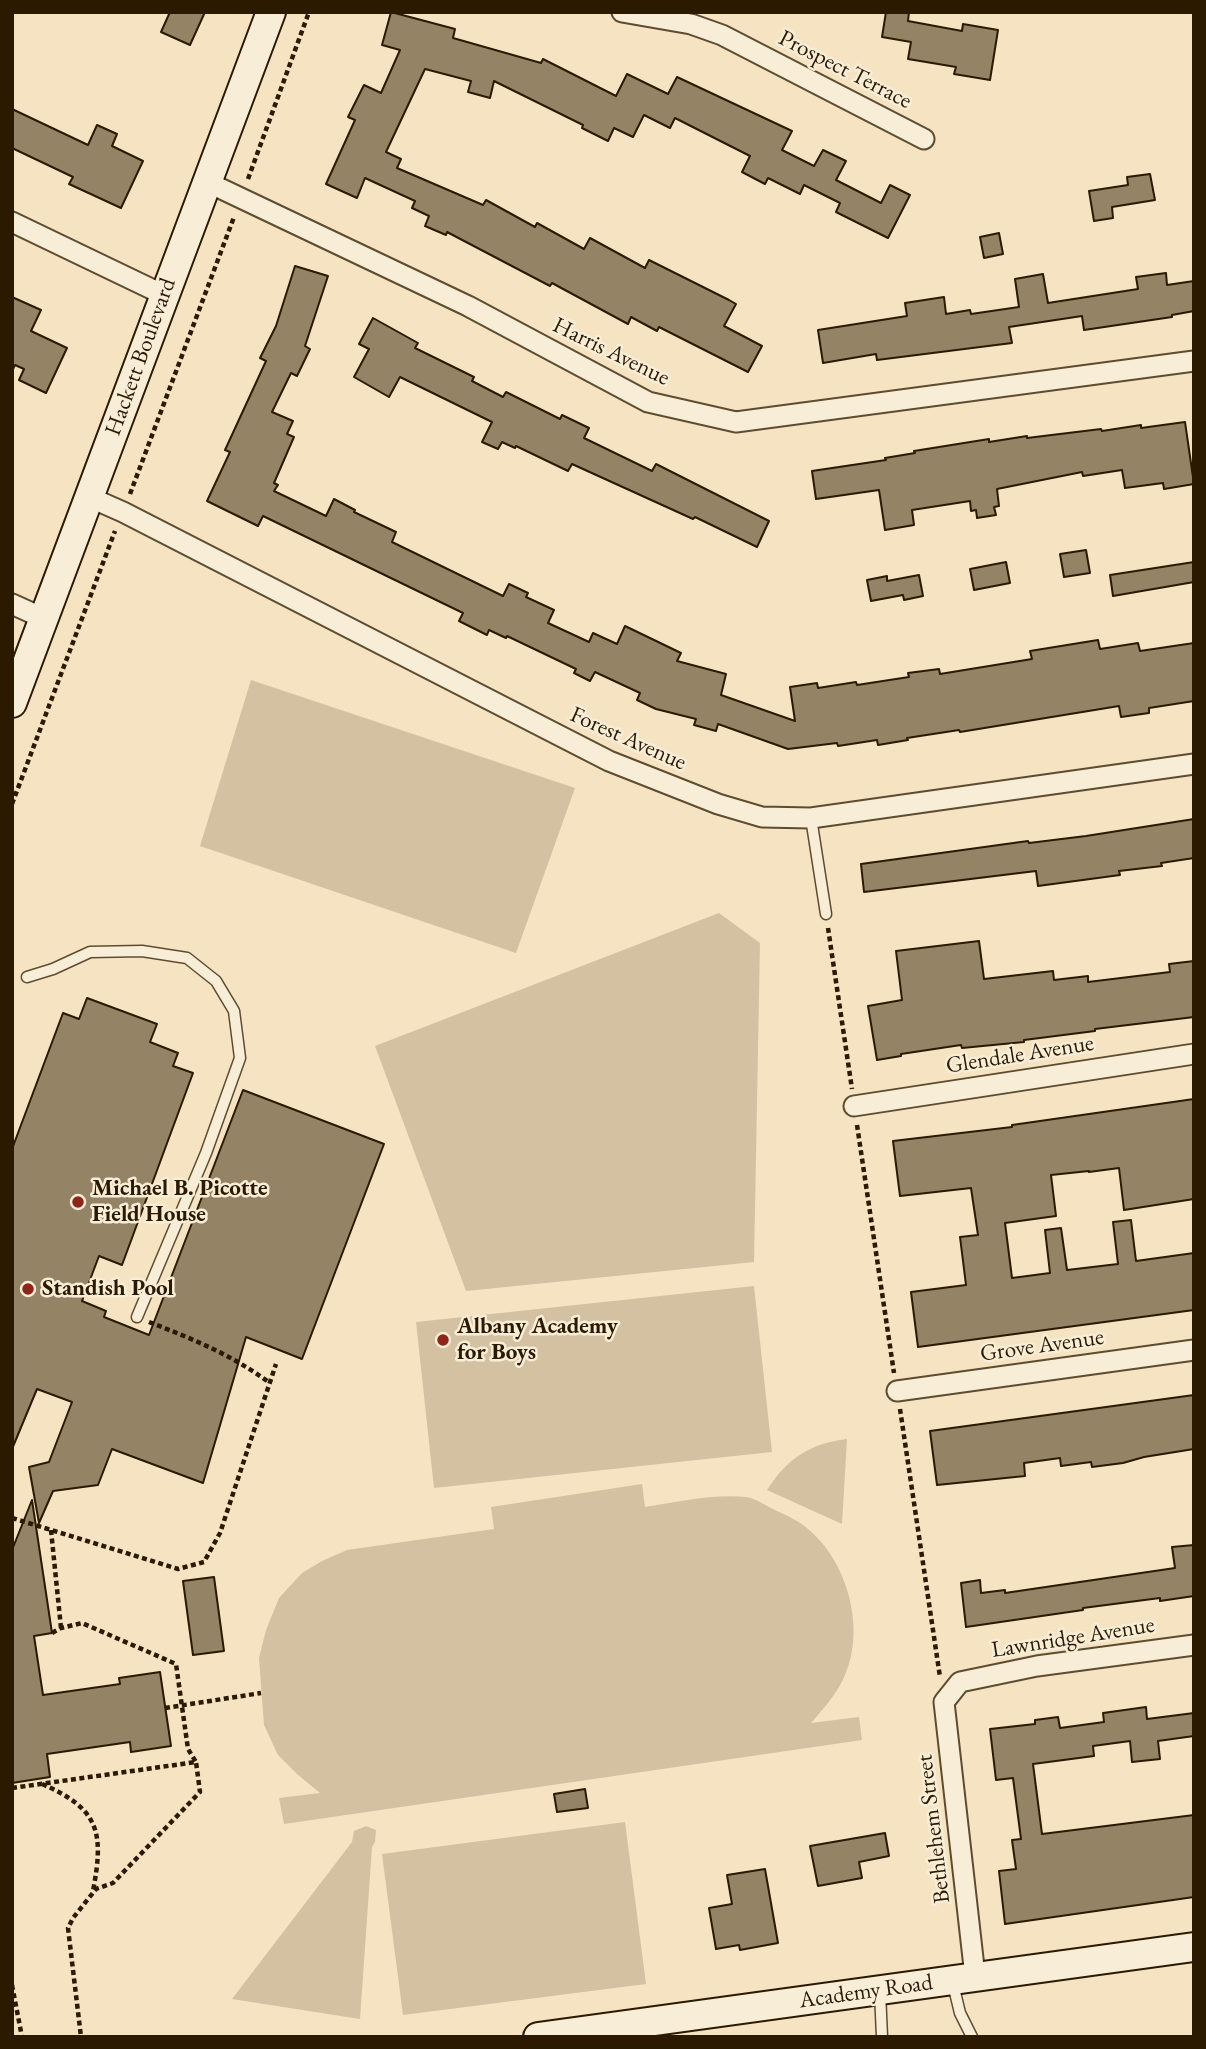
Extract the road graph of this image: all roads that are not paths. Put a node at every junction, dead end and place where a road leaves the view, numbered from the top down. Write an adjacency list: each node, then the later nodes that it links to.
1 (271, 12): 4 (street, Hackett Boulevard)
2 (622, 12): 3 (street, Prospect Terrace)
3 (924, 139)
4 (207, 182): 6 (street, Hackett Boulevard); 7 (street, Harris Avenue)
5 (12, 222): 6 (street)
6 (164, 295): 8 (street, Hackett Boulevard)
7 (1194, 362)
8 (89, 497): 10 (street, Hackett Boulevard); 13 (street, Forest Avenue)
9 (12, 604): 10 (street)
10 (45, 619): 11 (street, Hackett Boulevard)
11 (12, 703)
12 (1194, 764): 13 (street, Forest Avenue)
13 (811, 818): 14 (lane)
14 (826, 914)
15 (27, 977): 18 (lane)
16 (1194, 1055): 17 (street, Glendale Avenue)
17 (855, 1106)
18 (136, 1317)
19 (1194, 1350): 20 (street, Grove Avenue)
20 (897, 1391)
21 (1194, 1645): 22 (street, Lawnridge Avenue)
22 (944, 1702): 24 (street, Bethlehem Street)
23 (1194, 1947): 24 (street, Academy Road)
24 (964, 1978): 25 (street, Academy Road); 28 (lane)
25 (880, 1990): 26 (street, Academy Road); 27 (lane)
26 (538, 2037)
27 (882, 2037)
28 (972, 2037)

